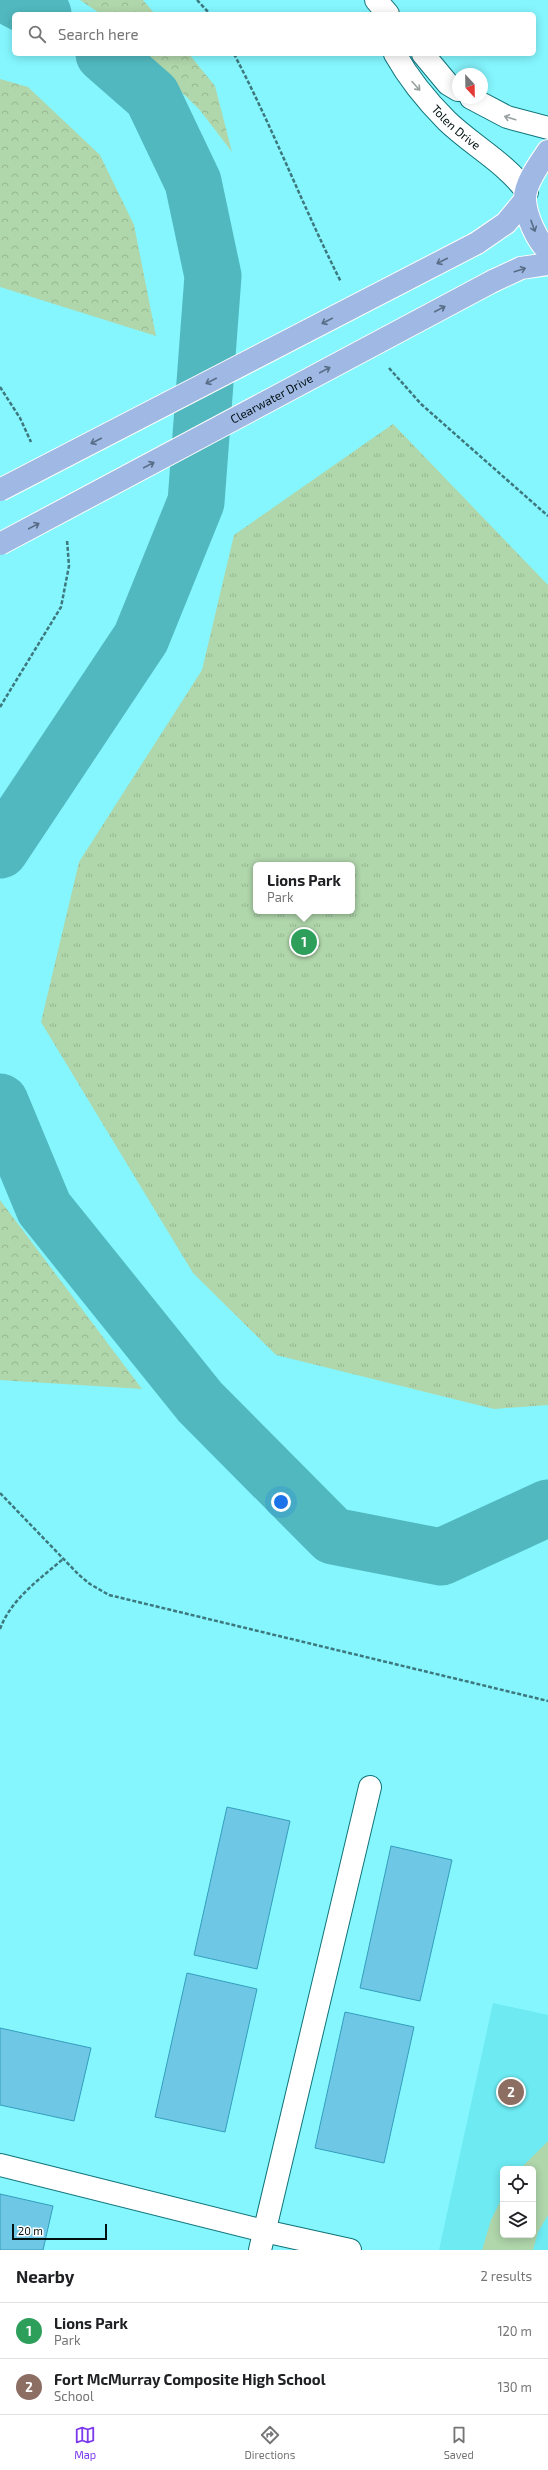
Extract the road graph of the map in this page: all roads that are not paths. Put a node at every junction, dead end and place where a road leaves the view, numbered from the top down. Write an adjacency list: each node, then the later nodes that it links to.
1 (362, 0): 3 (street)
2 (376, 0): 4 (street)
3 (370, 12)
4 (386, 12)
5 (396, 56): 11 (street, Tolen Drive, one-way to 11)
6 (425, 56): 7 (street)
7 (452, 86)
8 (482, 104): 9 (street, one-way to 8)
9 (548, 128)
10 (548, 152): 11 (main road)
11 (526, 196): 12 (main road, one-way to 12); 14 (main road, one-way to 14, bridge)
12 (548, 251)
13 (548, 264): 15 (main road, Clearwater Drive, one-way to 13, bridge)
14 (0, 490)
15 (0, 544)
16 (370, 1787): 18 (street)
17 (0, 2164): 18 (street)
18 (262, 2241): 19 (street)
19 (350, 2250)

